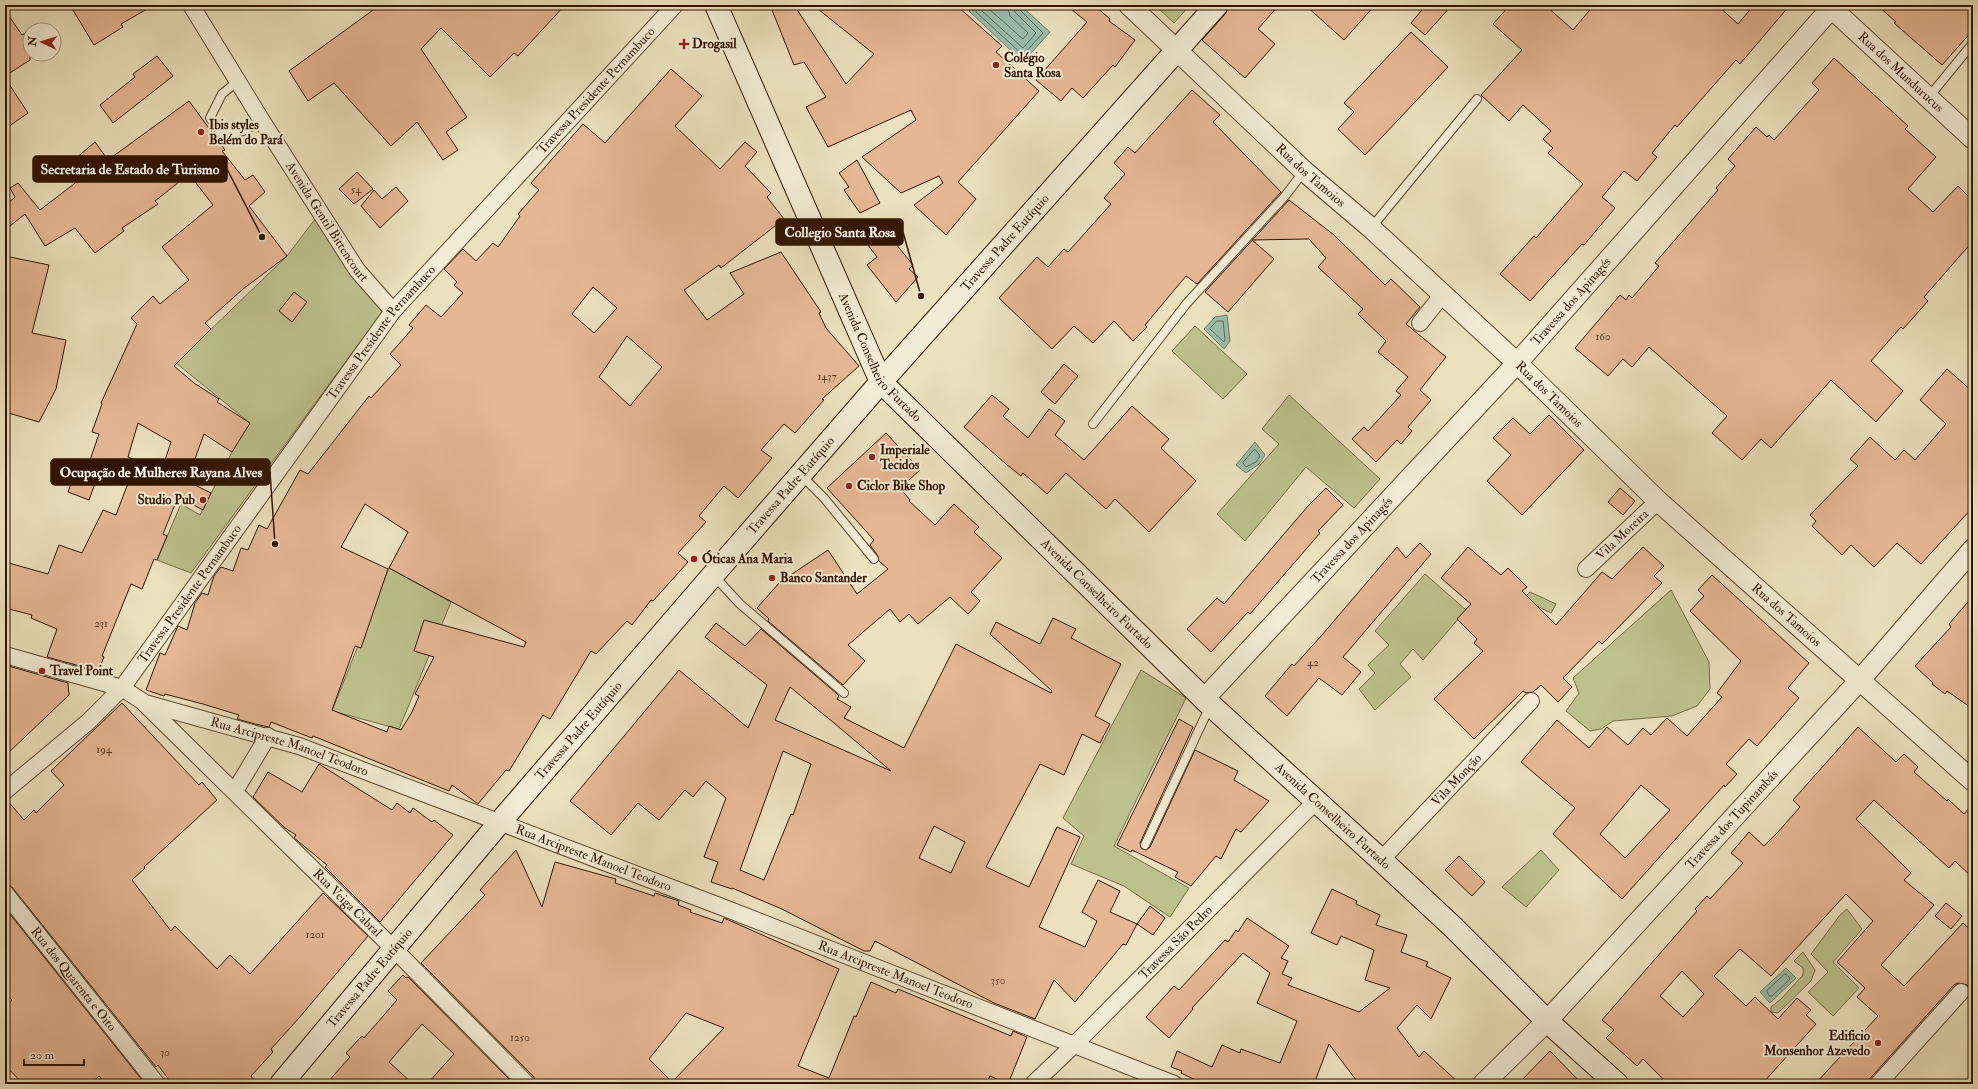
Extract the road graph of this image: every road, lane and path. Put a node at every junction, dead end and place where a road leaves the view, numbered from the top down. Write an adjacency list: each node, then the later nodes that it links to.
1 (191, 5): 9 (street, Avenida Gentil Bittencourt)
2 (675, 5): 17 (street, Travessa Presidente Pernambuco)
3 (716, 5): 20 (main road, Avenida Conselheiro Furtado)
4 (1129, 5): 8 (street, Rua dos Tamoios)
5 (1217, 5): 8 (main road, Travessa Padre Eutíquio)
6 (1831, 6): 10 (street, Rua dos Mundurucus); 19 (street, Travessa dos Apinagés)
7 (1973, 43): 10 (lane)
8 (1176, 52): 14 (street, Rua dos Tamoios); 20 (main road, Travessa Padre Eutíquio)
9 (238, 81): 12 (street, Avenida Gentil Bittencourt); 12 (lane)
10 (1928, 98): 13 (street, Rua dos Mundurucus)
11 (1477, 99): 15 (lane)
12 (262, 121): 17 (street, Avenida Gentil Bittencourt)
13 (1973, 139)
14 (1304, 171): 15 (street, Rua dos Tamoios); 21 (lane)
15 (1371, 228): 16 (street, Rua dos Tamoios)
16 (1442, 294): 18 (street); 19 (street, Rua dos Tamoios)
17 (393, 311): 30 (street, Travessa Presidente Pernambuco)
18 (1420, 323)
19 (1517, 363): 23 (street, Rua dos Tamoios); 33 (street, Travessa dos Apinagés)
20 (881, 382): 22 (main road, Travessa Padre Eutíquio); 33 (main road, Avenida Conselheiro Furtado)
21 (1093, 424)
22 (801, 475): 25 (lane); 27 (main road, Travessa Padre Eutíquio)
23 (1658, 501): 26 (street, Vila Moreira); 29 (street, Rua dos Tamoios)
24 (1973, 549): 29 (street, Travessa dos Tupinambás)
25 (874, 559)
26 (1586, 569)
27 (713, 575): 31 (lane); 40 (main road, Travessa Padre Eutíquio)
28 (5, 655): 30 (street, Rua Arcipreste Manoel Teodoro)
29 (1860, 681): 36 (street, Rua dos Tamoios); 46 (street, Travessa dos Tupinambás)
30 (122, 688): 34 (street, Rua Arcipreste Manoel Teodoro); 37 (street, Travessa Presidente Pernambuco)
31 (844, 693)
32 (1531, 701): 42 (street, Vila Monção)
33 (1207, 702): 39 (main road, Avenida Conselheiro Furtado); 41 (lane)
34 (145, 703): 35 (street, Rua Arcipreste Manoel Teodoro); 38 (street, Rua Veiga Cabral)
35 (268, 736): 38 (street); 40 (street, Rua Arcipreste Manoel Teodoro)
36 (1972, 779)
37 (5, 791)
38 (235, 791): 44 (street, Rua Veiga Cabral)
39 (1317, 800): 42 (main road, Avenida Conselheiro Furtado); 47 (street, Travessa São Pedro)
40 (500, 822): 44 (main road, Travessa Padre Eutíquio); 47 (street, Rua Arcipreste Manoel Teodoro)
41 (1146, 844)
42 (1382, 860): 46 (main road, Avenida Conselheiro Furtado)
43 (5, 893): 48 (street, Rua dos Quarenta e Oito)
44 (394, 949): 49 (main road, Travessa Padre Eutíquio); 50 (street, Rua Veiga Cabral)
45 (1961, 992): 55 (street)
46 (1547, 1021): 53 (street, Travessa dos Tupinambás); 54 (main road, Avenida Conselheiro Furtado)
47 (1075, 1044): 51 (street, Travessa São Pedro); 52 (street, Rua Arcipreste Manoel Teodoro)
48 (157, 1084)
49 (280, 1084)
50 (526, 1084)
51 (1033, 1084)
52 (1174, 1084)
53 (1483, 1084)
54 (1617, 1084)
55 (1878, 1084)

